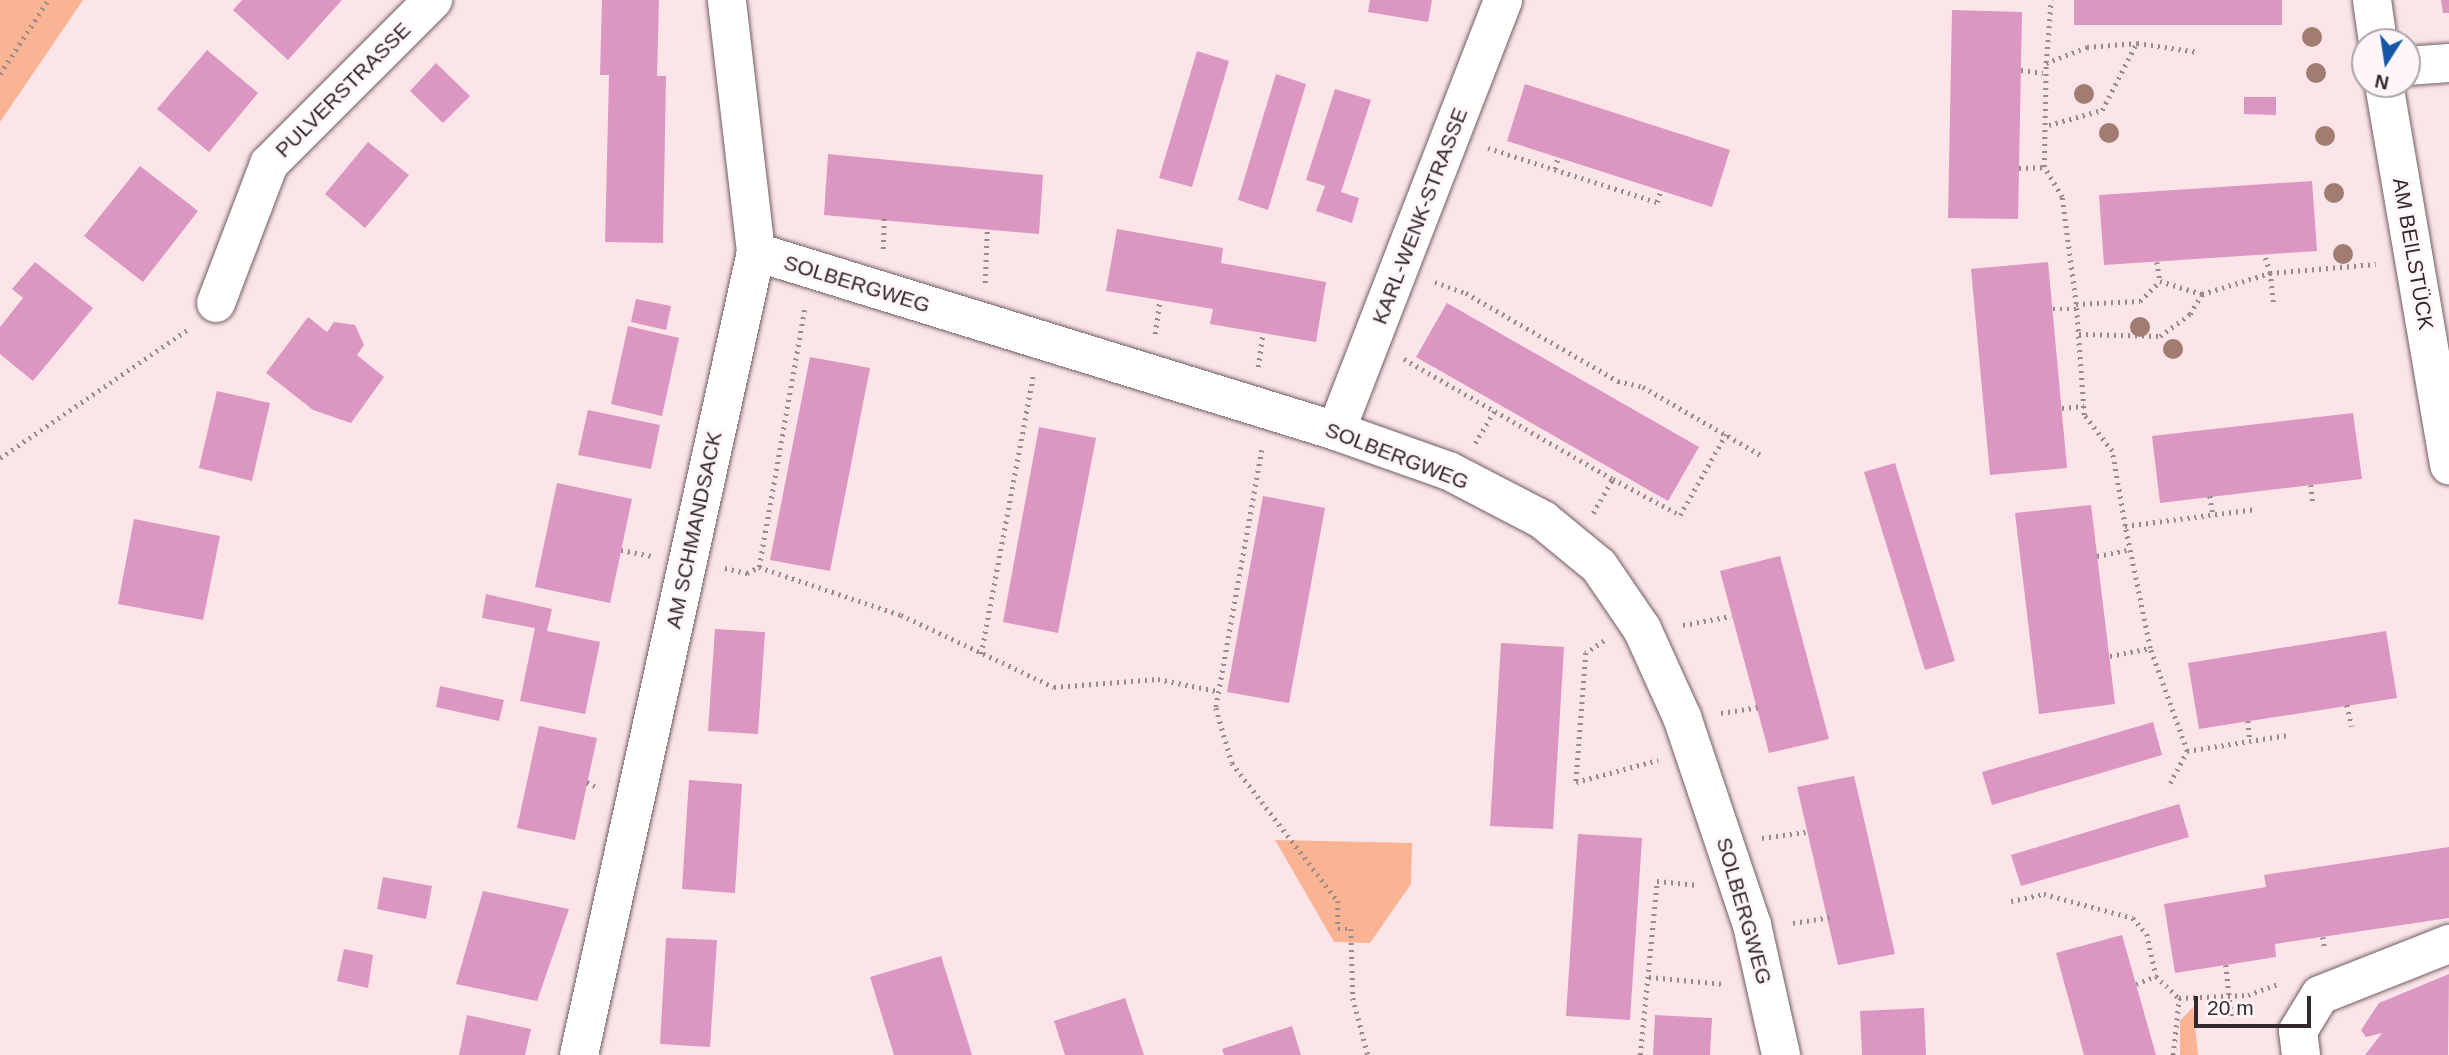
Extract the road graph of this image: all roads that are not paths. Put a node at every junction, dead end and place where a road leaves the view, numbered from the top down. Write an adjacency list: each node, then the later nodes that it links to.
1 (433, 0): 10 (street, PULVERSTRASSE)
2 (727, 0): 9 (street, AM SCHMANDSACK)
3 (1503, 0): 11 (street, KARL-WENK-STRASSE)
4 (2372, 0): 5 (street)
5 (2376, 28)
6 (2449, 63): 7 (street)
7 (2421, 65)
8 (2387, 98): 12 (street, AM BEILSTÜCK)
9 (756, 252): 11 (street, SOLBERGWEG); 14 (street, AM SCHMANDSACK)
10 (216, 303)
11 (1336, 431): 15 (street, SOLBERGWEG)
12 (2449, 466)
13 (2449, 944): 16 (street)
14 (579, 1055)
15 (1781, 1055)
16 (2301, 1055)

